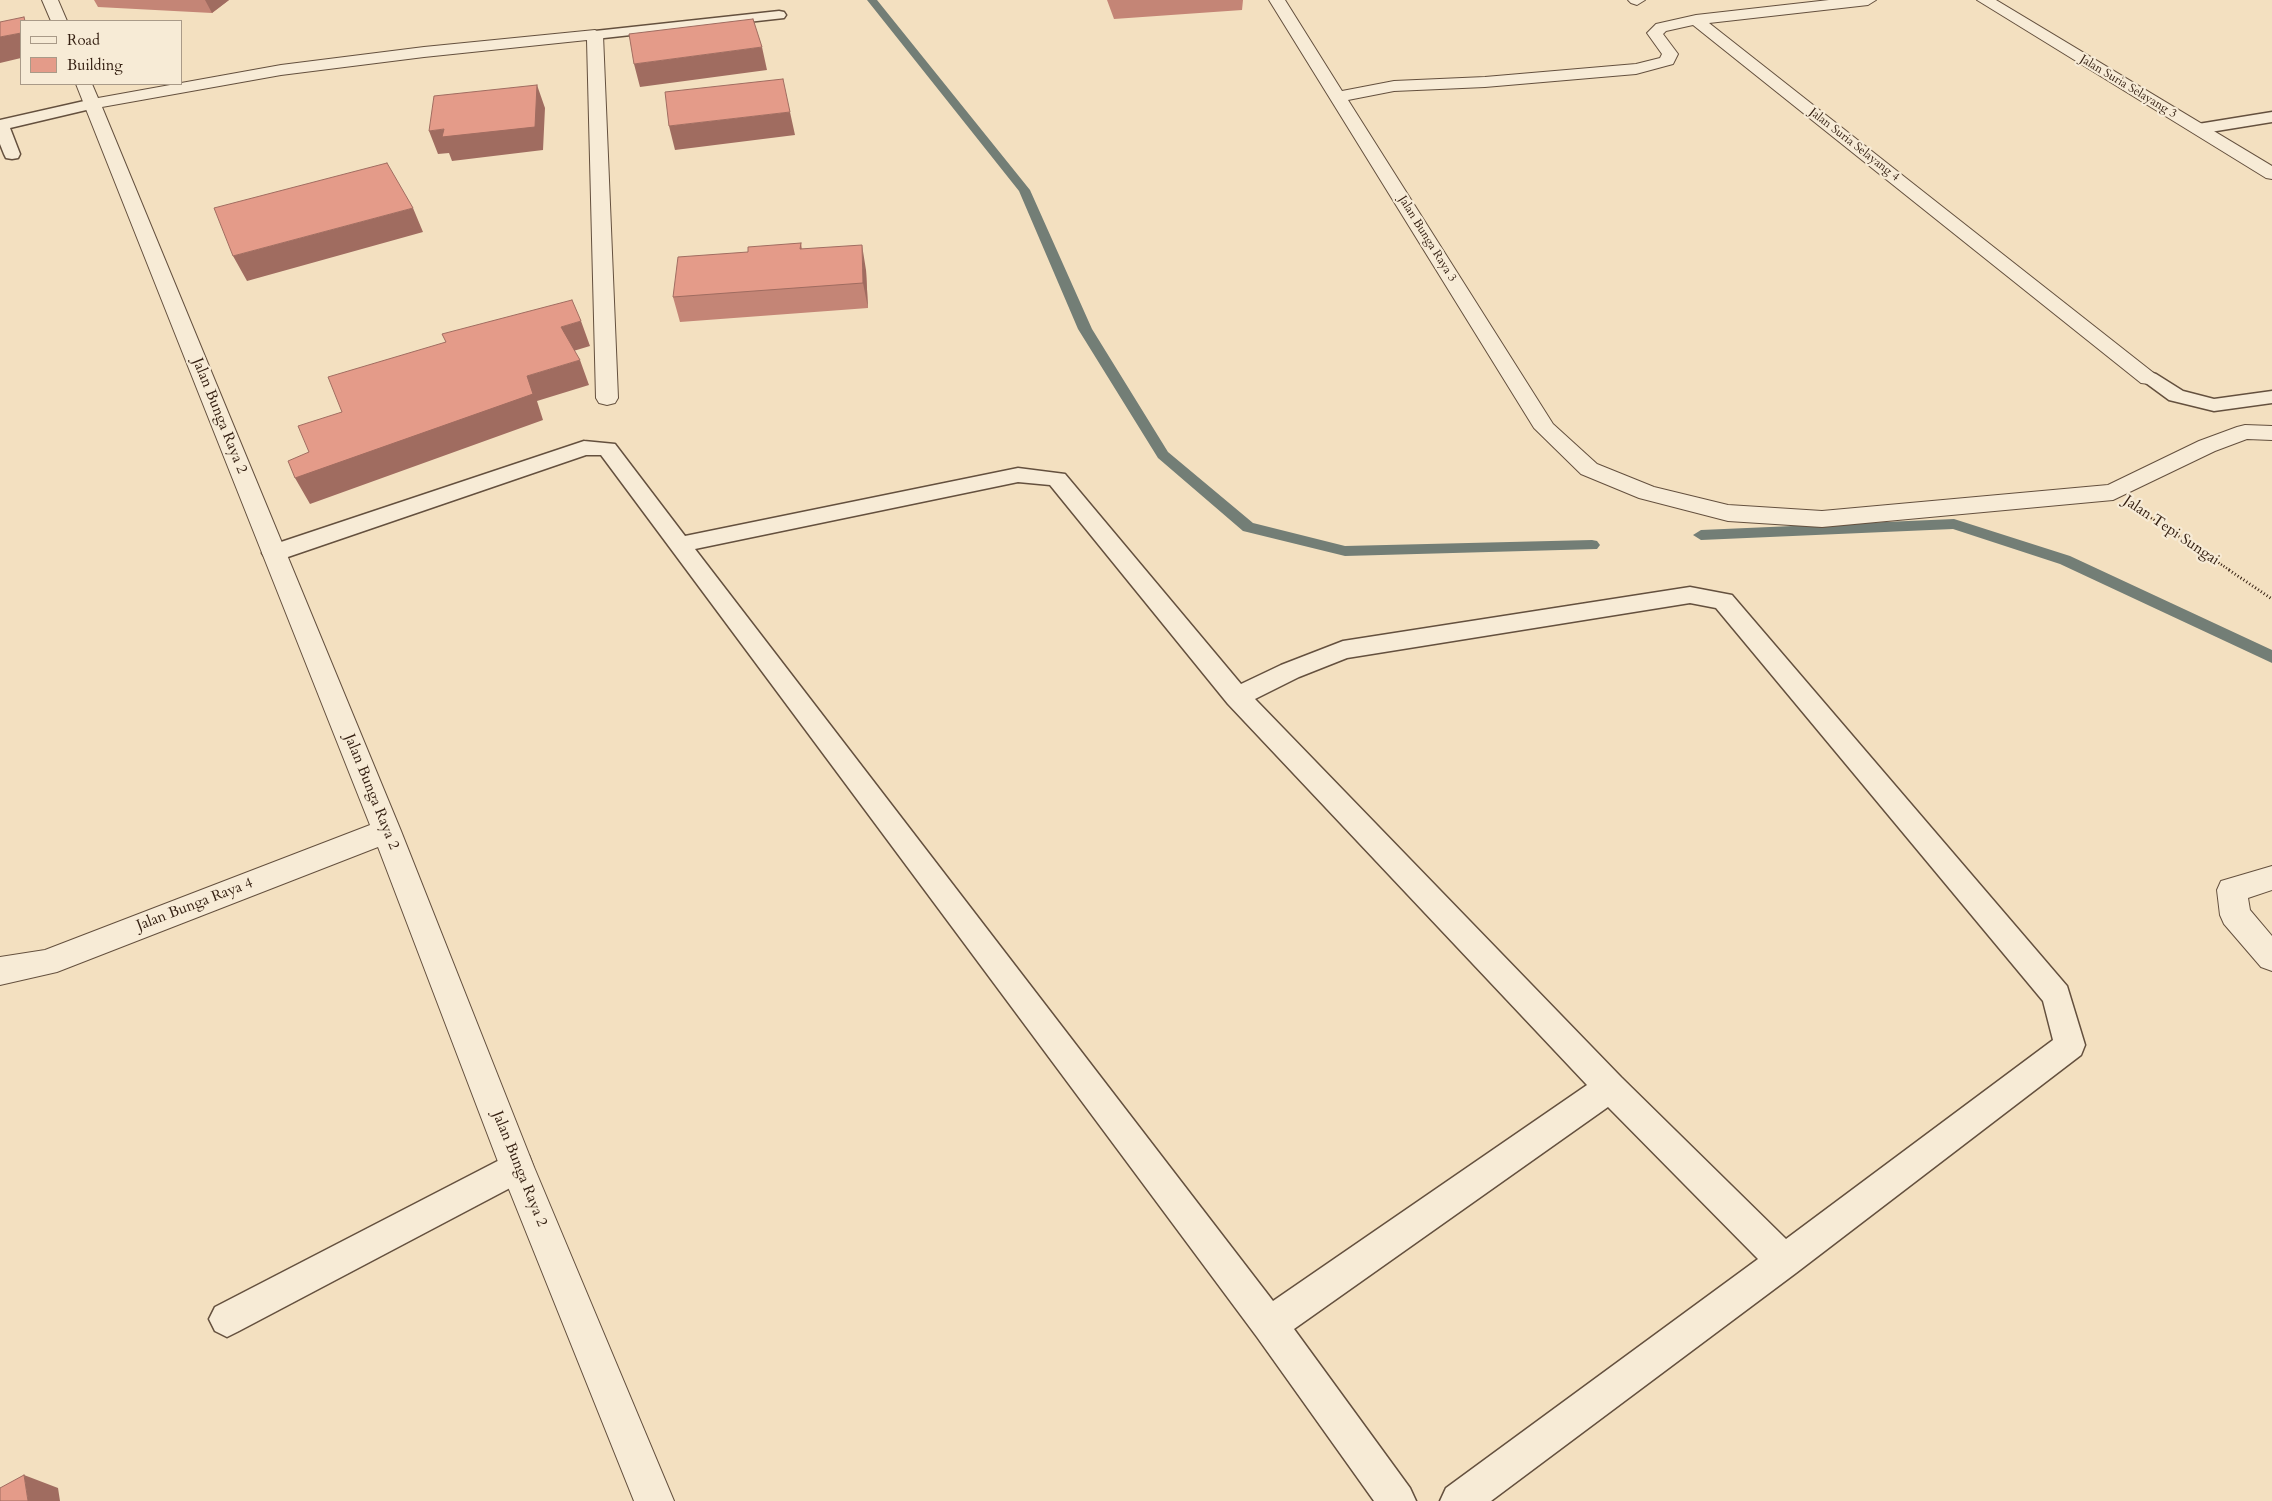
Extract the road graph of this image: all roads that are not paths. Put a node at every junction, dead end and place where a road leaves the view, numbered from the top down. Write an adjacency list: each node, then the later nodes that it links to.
1 (50, 0): 6 (street)
2 (1277, 0): 12 (street, Jalan Bunga Raya 3)
3 (1868, 0): 7 (street)
4 (1985, 0): 15 (street, Jalan Suria Selayang 3)
5 (779, 15): 8 (lane)
6 (59, 20)
7 (1696, 20): 12 (street); 18 (street, Jalan Suria Selayang 4)
8 (595, 35): 9 (street); 20 (street)
9 (182, 82)
10 (160, 85): 11 (street)
11 (88, 94): 14 (lane); 24 (street, Jalan Bunga Raya 2)
12 (1337, 97): 22 (street, Jalan Bunga Raya 3)
13 (2272, 117): 15 (lane)
14 (0, 125): 16 (lane)
15 (2198, 129): 17 (street, Jalan Suria Selayang 3)
16 (12, 154)
17 (2272, 174)
18 (2149, 378): 19 (lane)
19 (2272, 397)
20 (607, 398)
21 (2272, 433): 22 (street, Jalan Tepi Sungai)
22 (2114, 492)
23 (679, 545): 24 (lane); 25 (lane); 34 (lane)
24 (274, 553): 26 (street, Jalan Bunga Raya 2)
25 (1237, 697): 30 (lane); 32 (lane)
26 (388, 831): 29 (street, Jalan Bunga Raya 4); 31 (street, Jalan Bunga Raya 2)
27 (2272, 878): 28 (street)
28 (2272, 958)
29 (0, 971)
30 (1610, 1087): 32 (lane); 34 (lane)
31 (517, 1166): 33 (lane); 35 (street, Jalan Bunga Raya 2)
32 (1784, 1261): 37 (lane)
33 (227, 1319)
34 (1269, 1325): 36 (lane)
35 (654, 1501)
36 (1397, 1501)
37 (1459, 1501)

